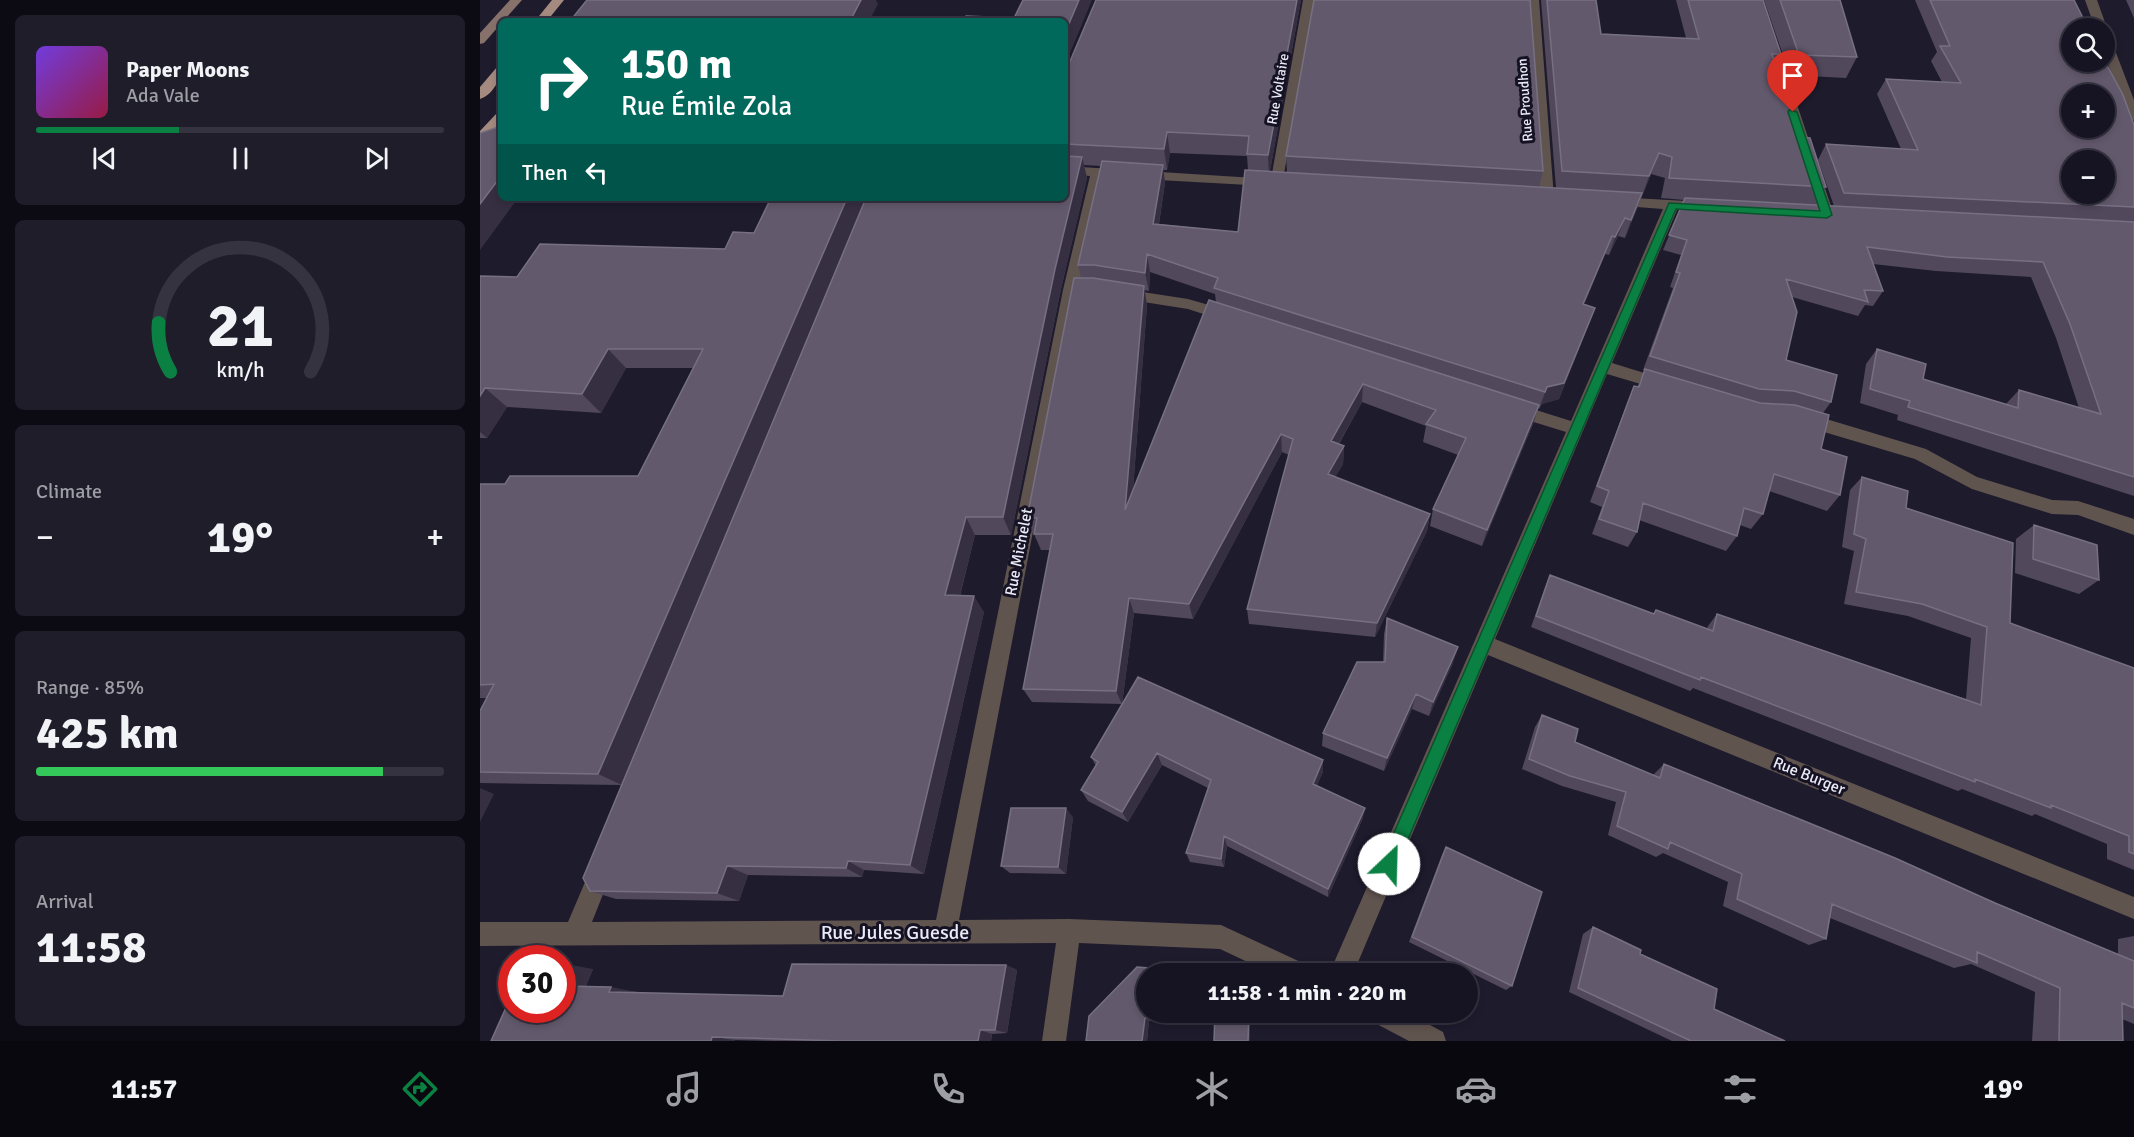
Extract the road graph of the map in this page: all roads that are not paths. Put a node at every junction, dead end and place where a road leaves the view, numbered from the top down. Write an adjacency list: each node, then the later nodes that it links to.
1 (516, 0): 7 (main road)
2 (558, 0): 8 (main road)
3 (1309, 0): 21 (street, Rue Voltaire)
4 (1533, 0): 23 (street, Rue Proudhon)
5 (1755, 0): 27 (street)
6 (2091, 0): 9 (street)
7 (500, 18)
8 (543, 18)
9 (2097, 18)
10 (498, 20): 11 (main road)
11 (480, 40)
12 (2115, 57): 15 (street)
13 (498, 74): 14 (main road)
14 (480, 95)
15 (2134, 117)
16 (498, 120): 17 (main road)
17 (481, 136): 18 (street)
18 (498, 136)
19 (1068, 170): 20 (street)
20 (1098, 172): 21 (street); 40 (street, Rue Michelet)
21 (1277, 182): 22 (street)
22 (1295, 183)
23 (1547, 198)
24 (1604, 201): 25 (street)
25 (1672, 205): 26 (street); 30 (street)
26 (1716, 208)
27 (1827, 215)
28 (1109, 291): 29 (street)
29 (1245, 322)
30 (1602, 366): 31 (street); 34 (street)
31 (1682, 390)
32 (1496, 403): 34 (street)
33 (1784, 413): 35 (street)
34 (1576, 429): 36 (street)
35 (2134, 527)
36 (1485, 644): 38 (street, Rue Burger); 44 (street)
37 (607, 857): 42 (street)
38 (2134, 908)
39 (1069, 931): 40 (street, Rue Jules Guesde); 43 (street, Rue Jules Guesde); 46 (street)
40 (945, 932): 42 (street, Rue Jules Guesde)
41 (480, 934): 42 (street, Rue Jules Guesde)
42 (575, 934)
43 (1277, 963)
44 (1346, 963)
45 (1400, 1023): 47 (street)
46 (1054, 1041)
47 (1434, 1041)

